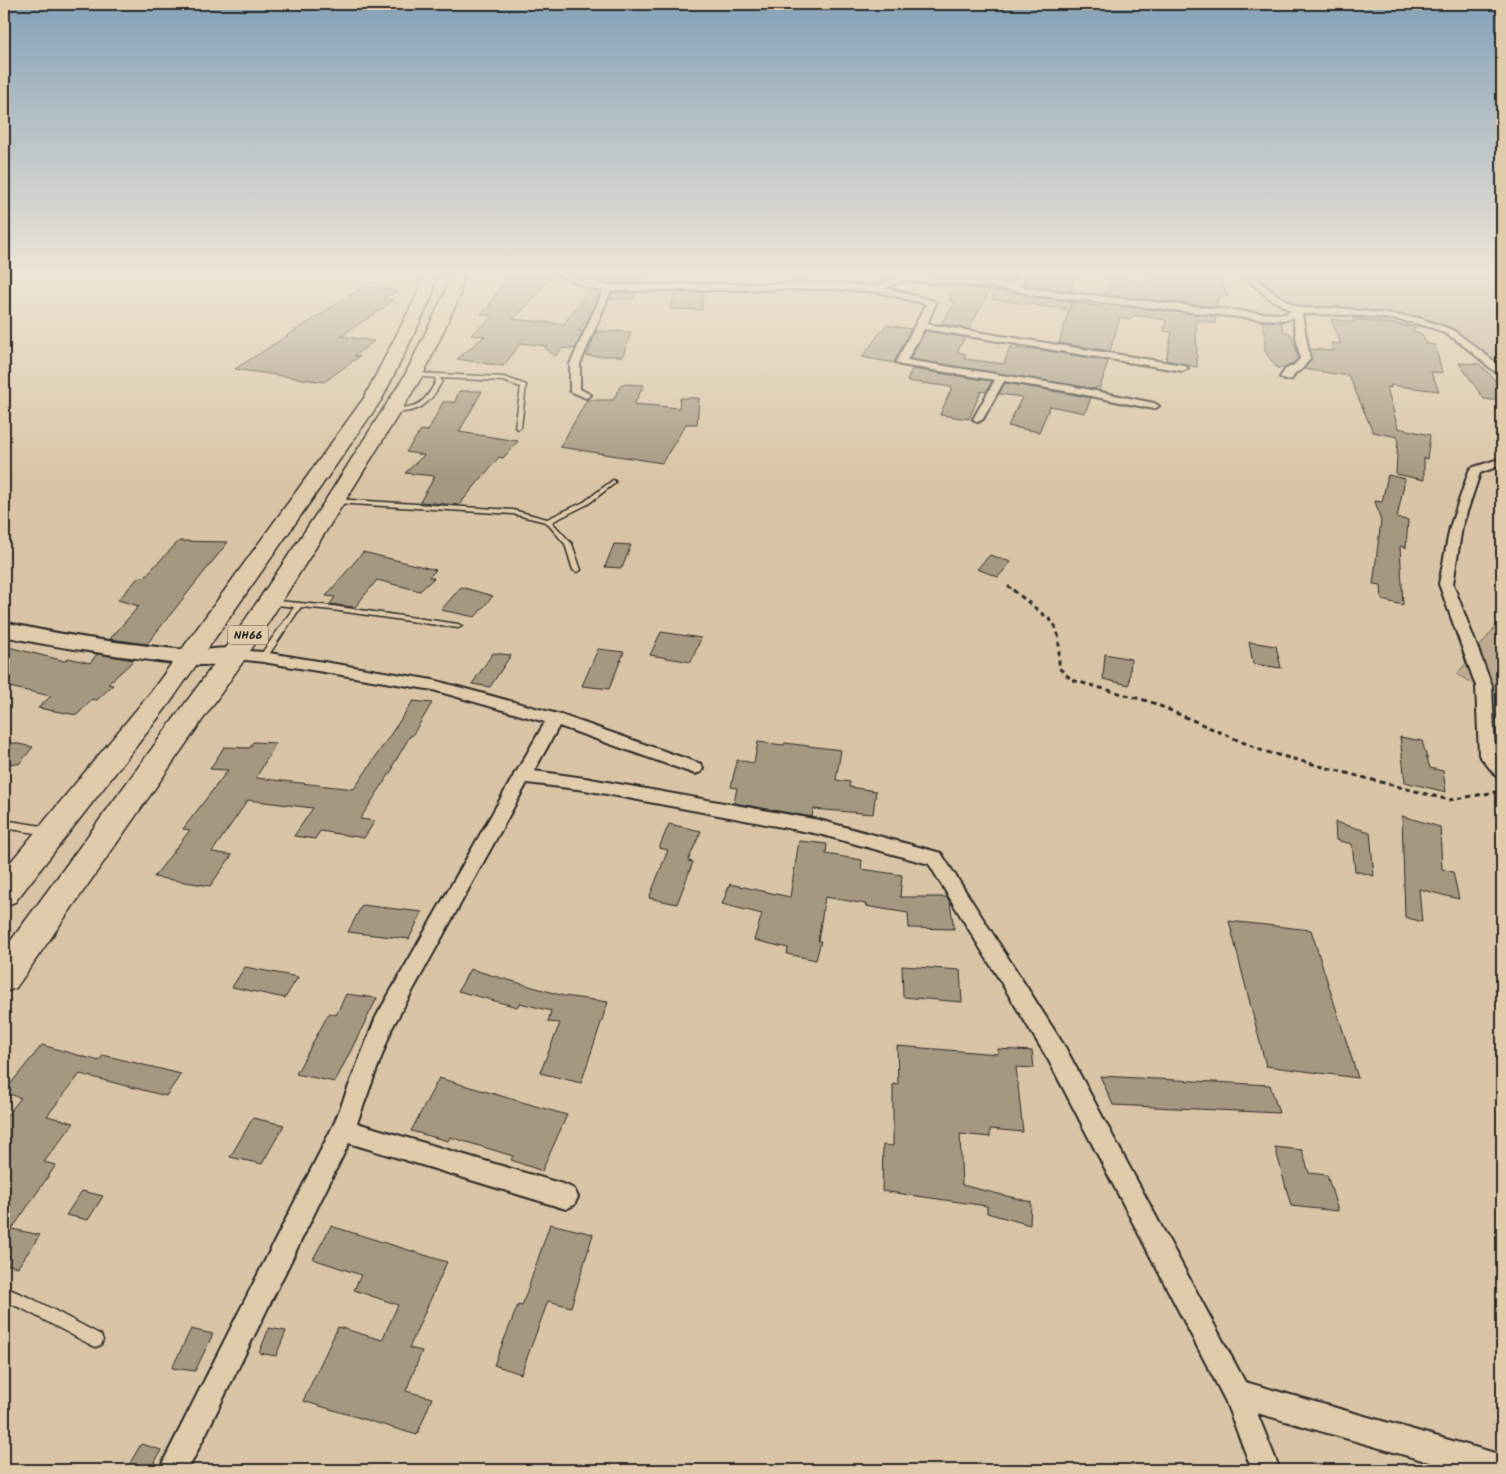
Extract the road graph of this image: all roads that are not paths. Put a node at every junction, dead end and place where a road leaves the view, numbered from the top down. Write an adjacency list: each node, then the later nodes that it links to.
1 (402, 342): 28 (highway, NH66)
2 (437, 342): 10 (highway, NH66)
3 (585, 342): 13 (street)
4 (912, 342): 12 (street)
5 (1019, 342): 8 (street)
6 (1302, 342): 11 (street)
7 (1463, 342): 9 (street)
8 (1183, 368)
9 (1502, 372)
10 (426, 376): 16 (lane); 19 (highway, NH66)
11 (1285, 377)
12 (1001, 378): 14 (street); 15 (street)
13 (586, 394)
14 (1154, 406)
15 (978, 419)
16 (518, 427)
17 (1502, 461): 31 (street)
18 (613, 482): 20 (lane)
19 (335, 501): 20 (lane); 22 (highway, NH66)
20 (548, 521): 21 (lane)
21 (576, 570)
22 (270, 602): 23 (lane); 26 (highway, NH66)
23 (299, 605): 24 (lane); 27 (lane)
24 (458, 626)
25 (4, 629): 28 (main road)
26 (235, 655): 27 (street); 28 (main road); 36 (highway, NH66)
27 (264, 657): 29 (street)
28 (188, 658): 34 (highway, NH66)
29 (555, 720): 30 (street); 32 (street)
30 (695, 768)
31 (1502, 772)
32 (521, 776): 37 (street); 41 (street)
33 (4, 824): 34 (lane)
34 (53, 832): 35 (highway, NH66)
35 (4, 893)
36 (4, 977)
37 (343, 1130): 38 (street); 43 (street)
38 (566, 1196)
39 (4, 1294): 40 (lane)
40 (96, 1340)
41 (1236, 1393): 42 (street); 44 (street)
42 (1502, 1469)
43 (173, 1470)
44 (1266, 1470)

